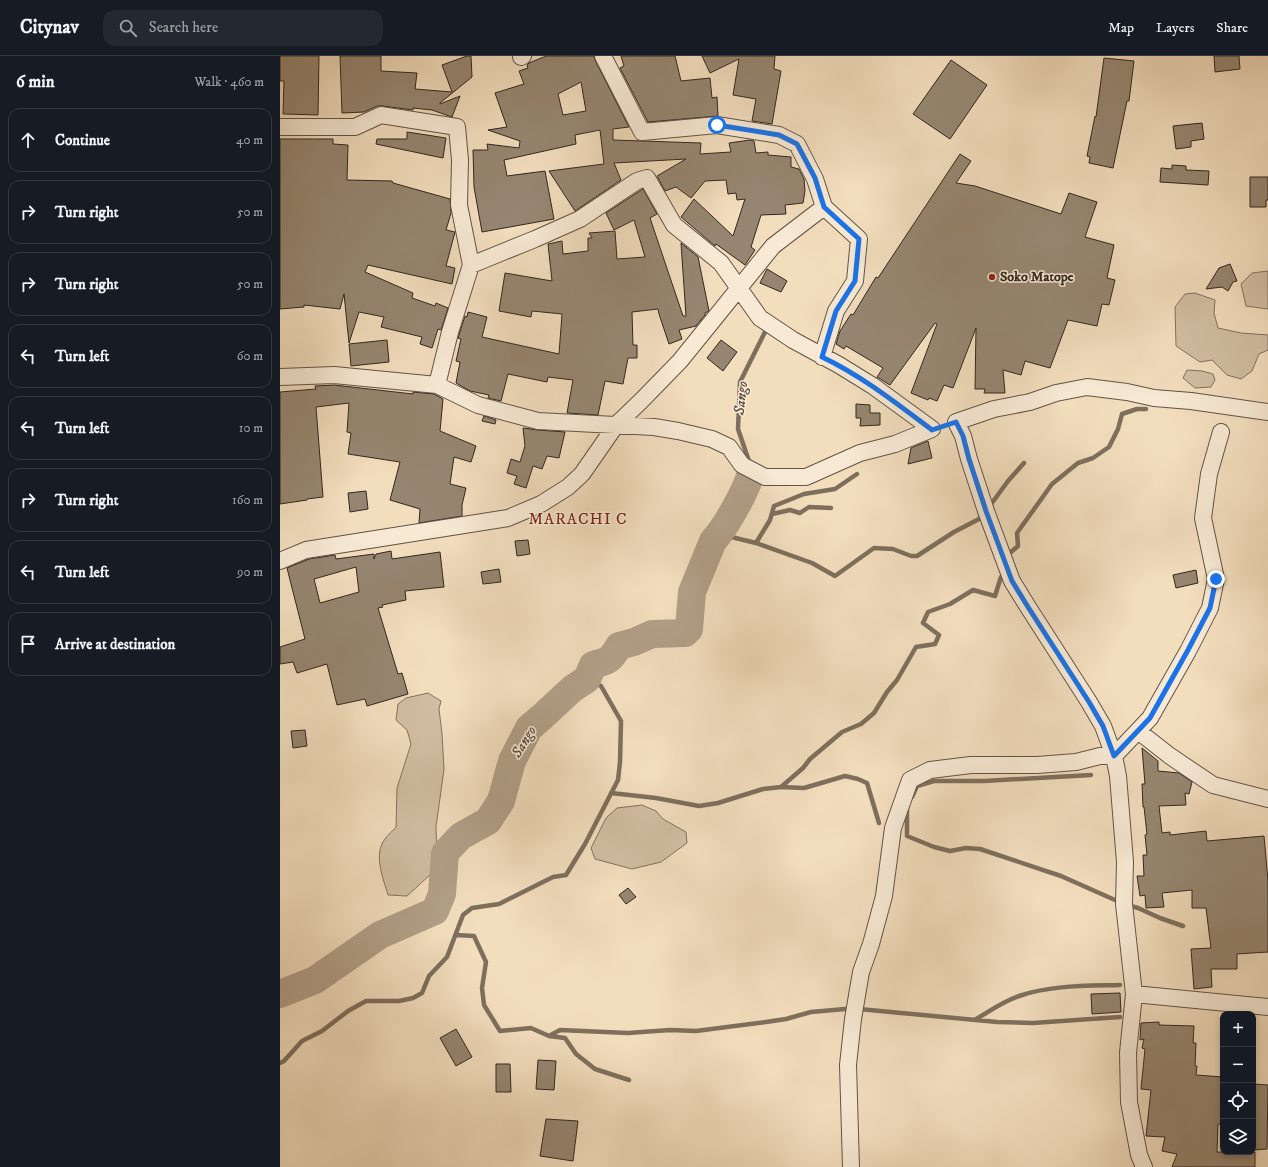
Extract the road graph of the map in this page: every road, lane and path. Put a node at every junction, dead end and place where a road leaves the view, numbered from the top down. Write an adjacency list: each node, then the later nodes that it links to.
1 (603, 56): 3 (street)
2 (280, 127): 4 (street)
3 (824, 207): 5 (street); 6 (street)
4 (471, 265): 5 (street); 8 (street)
5 (739, 288): 6 (street); 11 (street)
6 (822, 357): 12 (street)
7 (280, 377): 8 (street)
8 (437, 385): 11 (street)
9 (1268, 412): 10 (street)
10 (956, 422): 12 (street); 16 (street)
11 (616, 425): 12 (street); 14 (street)
12 (932, 430)
13 (1221, 432): 15 (street)
14 (280, 561)
15 (1138, 731): 16 (street); 17 (street)
16 (1114, 756): 18 (street); 20 (street)
17 (1268, 799)
18 (1134, 994): 19 (street); 21 (street)
19 (1268, 1007)
20 (851, 1167)
21 (1144, 1167)

